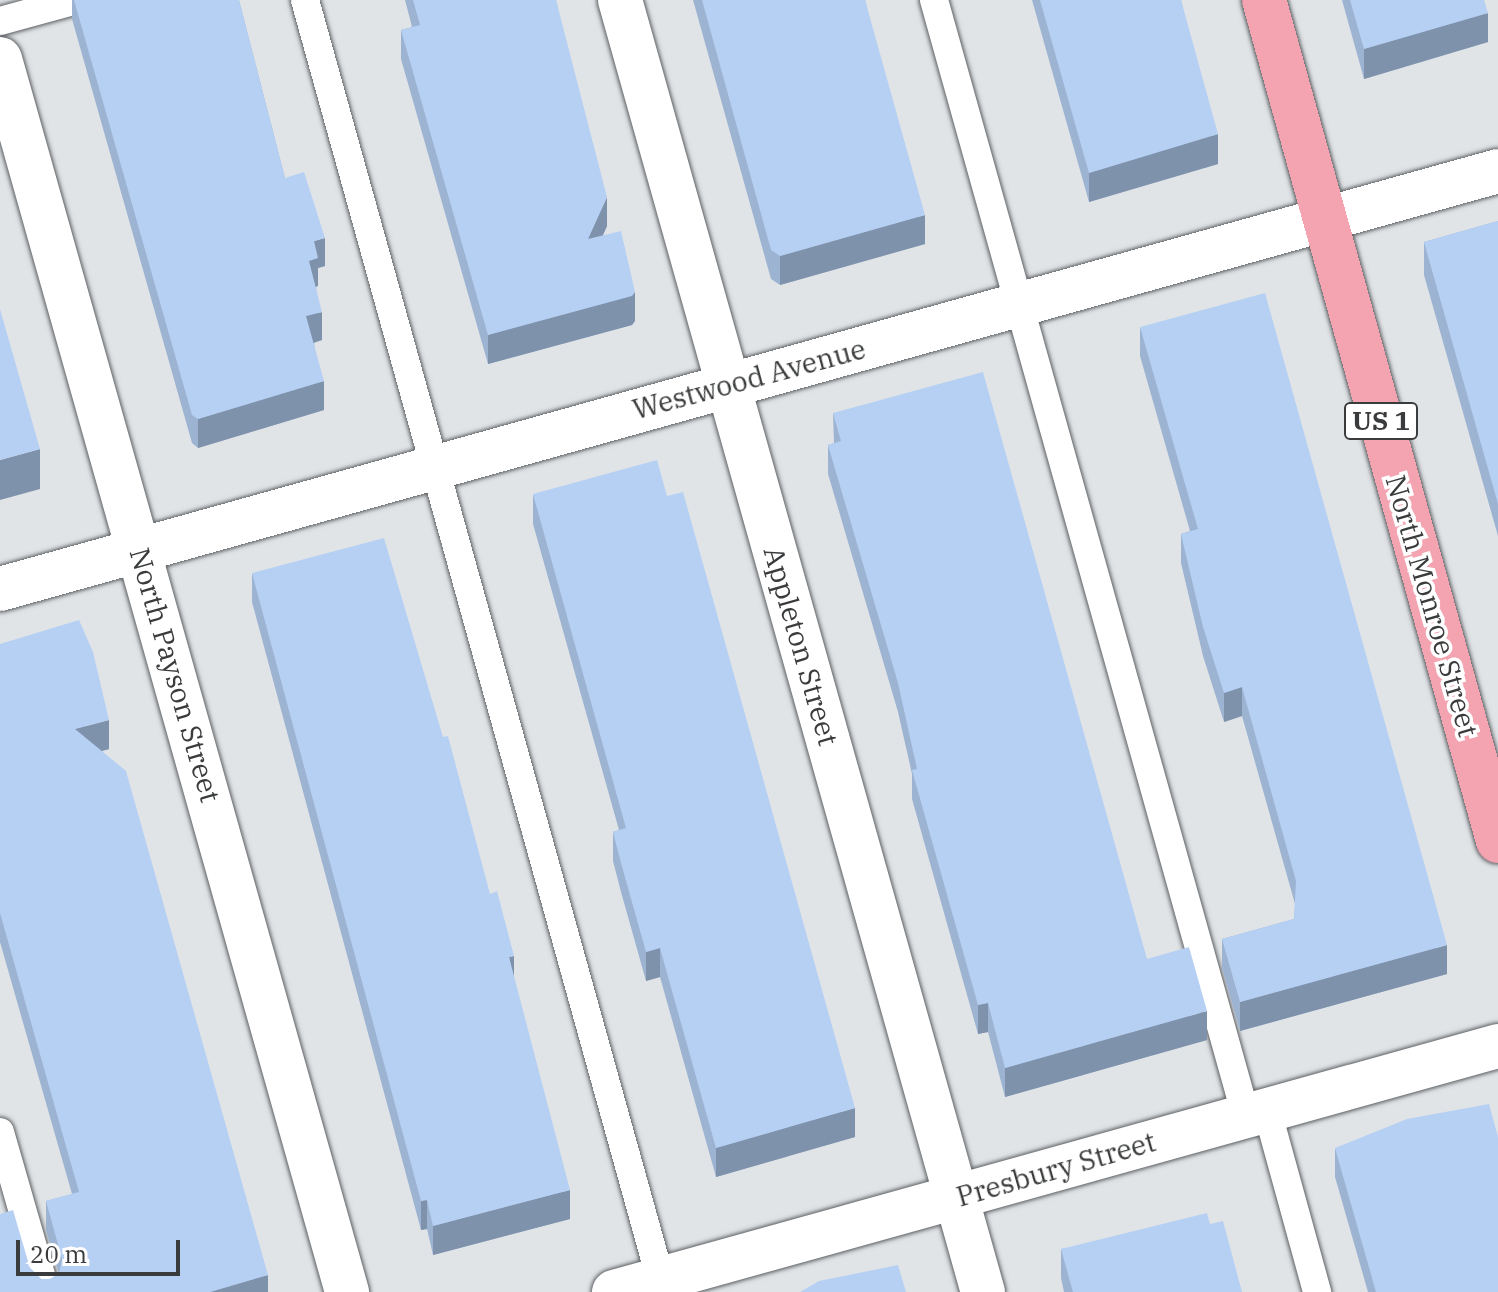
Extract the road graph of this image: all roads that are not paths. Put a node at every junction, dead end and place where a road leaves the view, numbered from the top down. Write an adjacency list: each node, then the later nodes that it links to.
1 (77, 0): 6 (lane)
2 (305, 0): 12 (lane)
3 (620, 0): 11 (street, Appleton Street)
4 (934, 0): 10 (lane)
5 (1264, 0): 9 (main road, North Monroe Street / US 1)
6 (0, 21)
7 (0, 59): 13 (street, North Payson Street)
8 (1498, 171): 9 (street, Westwood Avenue)
9 (1325, 219): 10 (street, Westwood Avenue); 15 (main road, North Monroe Street / US 1)
10 (1019, 304): 11 (street, Westwood Avenue); 17 (lane)
11 (728, 385): 12 (street, Westwood Avenue); 19 (street, Appleton Street)
12 (433, 467): 13 (street, Westwood Avenue); 20 (lane)
13 (140, 550): 14 (street, Westwood Avenue); 22 (street, North Payson Street)
14 (0, 589)
15 (1498, 841)
16 (1498, 1046): 17 (street, Presbury Street)
17 (1256, 1113): 19 (street, Presbury Street); 25 (lane)
18 (0, 1132): 21 (lane)
19 (956, 1197): 20 (street, Presbury Street); 24 (street, Appleton Street)
20 (662, 1286): 23 (street, Presbury Street)
21 (46, 1292)
22 (347, 1292)
23 (614, 1292)
24 (983, 1292)
25 (1317, 1292)

